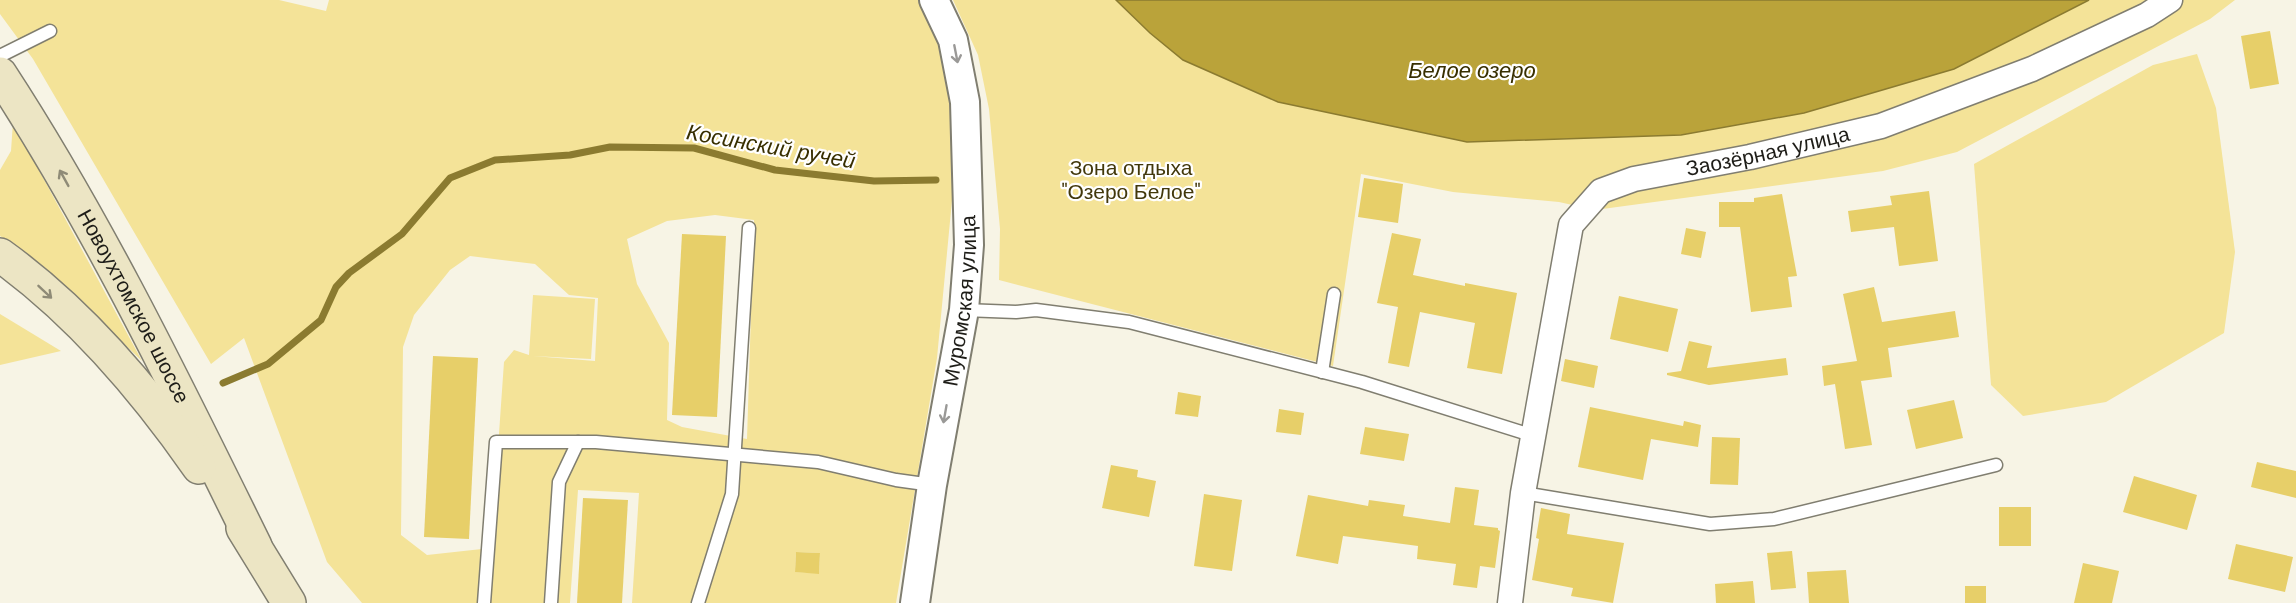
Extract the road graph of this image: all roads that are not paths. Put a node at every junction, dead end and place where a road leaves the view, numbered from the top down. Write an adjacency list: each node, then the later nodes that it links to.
1 (934, 0): 9 (street, Муромская улица, one-way to 9)
2 (2170, 0): 11 (street, Заозёрная улица)
3 (50, 31): 4 (lane)
4 (0, 56)
5 (0, 74): 17 (main road, Новоухтомское шоссе, one-way to 5)
6 (749, 228): 13 (lane)
7 (0, 255): 17 (main road, Новоухтомское шоссе, one-way to 17)
8 (1334, 294): 10 (lane)
9 (964, 310): 10 (lane); 15 (street, Муромская улица, one-way to 15)
10 (1322, 372): 11 (lane)
11 (1534, 435): 16 (street, Заозёрная улица)
12 (578, 442): 13 (lane); 19 (lane); 20 (lane)
13 (734, 454): 15 (lane); 21 (lane)
14 (1996, 465): 16 (lane)
15 (932, 485): 22 (street, Муромская улица)
16 (1523, 493): 23 (street, Заозёрная улица)
17 (255, 546): 18 (main road, Новоухтомское шоссе)
18 (289, 603)
19 (484, 603)
20 (551, 603)
21 (698, 603)
22 (915, 603)
23 (1510, 603)

